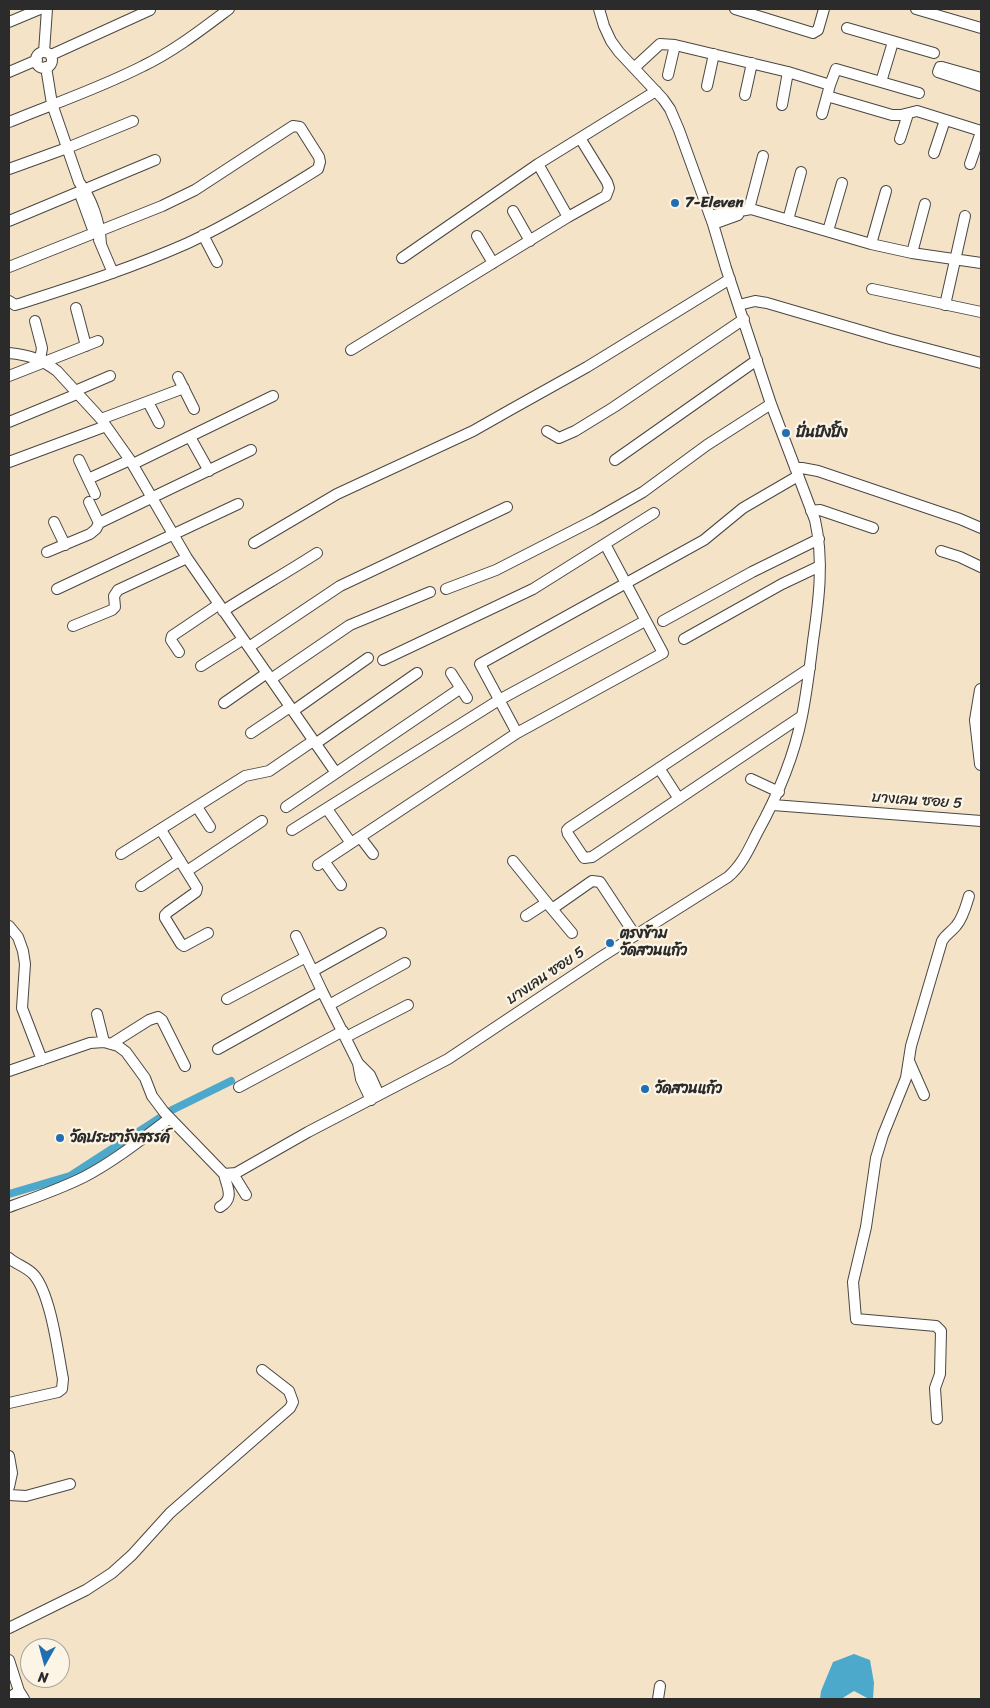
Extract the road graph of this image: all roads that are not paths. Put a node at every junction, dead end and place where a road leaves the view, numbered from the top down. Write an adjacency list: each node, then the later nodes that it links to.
1 (40, 9): 9 (street)
2 (47, 9): 14 (street)
3 (228, 9): 32 (street)
4 (599, 9): 20 (street)
5 (734, 9): 6 (street)
6 (824, 9)
7 (916, 9): 11 (street)
8 (150, 10): 14 (street)
9 (9, 22)
10 (847, 28): 12 (street)
11 (981, 28)
12 (893, 42): 15 (street); 25 (street)
13 (674, 45): 16 (street); 20 (street); 23 (street)
14 (47, 53): 17 (street); 19 (street)
15 (934, 53)
16 (714, 54): 18 (street); 26 (street)
17 (36, 60): 19 (street); 21 (street)
18 (752, 64): 22 (street); 31 (street)
19 (46, 67): 32 (street)
20 (634, 68): 28 (street)
21 (9, 72)
22 (788, 72): 29 (street); 33 (street)
23 (668, 75)
24 (981, 78): 27 (street)
25 (881, 82): 29 (street); 30 (street)
26 (707, 86)
27 (981, 86)
28 (656, 91): 40 (street); 58 (street)
29 (829, 91): 34 (street); 35 (street)
30 (919, 93)
31 (745, 95)
32 (52, 104): 38 (street); 42 (street)
33 (782, 105)
34 (822, 114)
35 (908, 114): 36 (street); 41 (street)
36 (945, 120): 39 (street); 43 (street)
37 (133, 121): 42 (street)
38 (9, 122)
39 (981, 131): 47 (street)
40 (580, 138): 46 (street); 56 (street)
41 (900, 139)
42 (67, 148): 48 (street); 51 (street)
43 (934, 153)
44 (763, 156): 54 (street)
45 (155, 160): 51 (street)
46 (538, 164): 56 (street); 68 (street)
47 (970, 164)
48 (9, 169)
49 (801, 172): 59 (street)
50 (842, 183): 61 (street)
51 (81, 188): 60 (street); 62 (street)
52 (886, 191): 66 (street)
53 (925, 204): 67 (street)
54 (745, 210): 58 (street); 59 (street)
55 (513, 211): 65 (street)
56 (568, 216): 65 (street)
57 (965, 216): 69 (street)
58 (712, 220): 75 (street)
59 (788, 220): 61 (street)
60 (9, 221)
61 (828, 231): 66 (street)
62 (97, 232): 63 (street); 73 (street); 74 (street)
63 (203, 235): 70 (street); 74 (street)
64 (477, 236): 71 (street)
65 (530, 241): 71 (street)
66 (871, 244): 67 (street)
67 (912, 253): 69 (street)
68 (402, 258)
69 (955, 259): 72 (street); 78 (street)
70 (217, 262)
71 (493, 263): 86 (street)
72 (981, 263)
73 (9, 267)
74 (112, 273): 77 (street)
75 (730, 279): 79 (street); 124 (street)
76 (872, 289): 78 (street)
77 (9, 301)
78 (945, 304): 81 (street)
79 (739, 305): 82 (street); 90 (street)
80 (76, 308): 85 (street)
81 (981, 312)
82 (744, 319): 88 (street); 103 (street)
83 (35, 322): 89 (street)
84 (98, 341): 85 (street)
85 (86, 346): 89 (street)
86 (351, 350)
87 (9, 353): 89 (street)
88 (757, 360): 98 (street); 107 (street)
89 (42, 361): 91 (street); 95 (street)
90 (981, 363)
91 (9, 376)
92 (110, 376): 95 (street)
93 (178, 377): 94 (street)
94 (184, 388): 97 (street); 99 (street)
95 (76, 392): 100 (street); 101 (street)
96 (273, 396): 104 (street)
97 (148, 402): 101 (street); 102 (street)
98 (771, 404): 111 (street); 135 (street)
99 (194, 409)
100 (9, 422)
101 (103, 423): 108 (street); 109 (street)
102 (159, 423)
103 (547, 431)
104 (190, 437): 109 (street); 110 (street)
105 (251, 450): 110 (street)
106 (79, 460): 112 (street)
107 (614, 460)
108 (9, 462)
109 (132, 462): 112 (street); 113 (street)
110 (209, 471): 113 (street)
111 (797, 472): 116 (street); 121 (street); 133 (street)
112 (88, 479): 119 (street)
113 (152, 498): 119 (street); 122 (street)
114 (238, 504): 122 (street)
115 (507, 507): 142 (street)
116 (811, 511): 120 (street); 123 (street)
117 (654, 512): 125 (street)
118 (54, 522): 126 (street)
119 (99, 523): 126 (street)
120 (873, 528)
121 (981, 528)
122 (173, 535): 130 (street); 134 (street)
123 (819, 539): 131 (street); 139 (street)
124 (254, 543)
125 (605, 544): 133 (street); 145 (street)
126 (65, 545): 128 (street)
127 (941, 550): 132 (street)
128 (47, 552)
129 (317, 553): 137 (street)
130 (187, 558): 137 (street); 140 (street)
131 (820, 566): 141 (street); 147 (street)
132 (981, 567)
133 (625, 584): 138 (street); 154 (street)
134 (57, 589)
135 (446, 589)
136 (430, 592): 150 (street)
137 (221, 608): 142 (street); 143 (street)
138 (645, 620): 154 (street); 158 (street)
139 (663, 621)
140 (73, 626)
141 (684, 639)
142 (246, 643): 146 (street); 150 (street)
143 (179, 652)
144 (368, 658): 156 (street)
145 (383, 660)
146 (201, 666)
147 (810, 668): 157 (street); 162 (street)
148 (417, 672): 160 (street)
149 (451, 673): 151 (street)
150 (269, 676): 155 (street); 156 (street)
151 (461, 688): 153 (street); 163 (street)
152 (981, 690): 161 (main road)
153 (466, 698)
154 (499, 700): 158 (street); 170 (street)
155 (224, 703)
156 (292, 709): 159 (street); 160 (street)
157 (802, 716): 165 (street); 166 (street)
158 (517, 733): 176 (street)
159 (251, 734)
160 (314, 743): 163 (street); 168 (street)
161 (981, 764)
162 (659, 768): 166 (street); 166 (street)
163 (336, 773): 169 (street)
164 (751, 780): 165 (street)
165 (778, 792): 167 (street)
166 (679, 799)
167 (773, 805): 172 (street, บางเลน ซอย 5); 191 (street, บางเลน ซอย 5)
168 (197, 807): 173 (street); 174 (street)
169 (286, 807)
170 (327, 809): 175 (street); 176 (street)
171 (262, 821): 181 (street)
172 (981, 821)
173 (210, 827)
174 (161, 830): 177 (street); 179 (street)
175 (292, 830)
176 (355, 840): 178 (street); 183 (street)
177 (121, 854)
178 (374, 854)
179 (180, 860): 181 (street); 182 (street)
180 (513, 861): 185 (street)
181 (187, 871): 188 (street)
182 (141, 886)
183 (341, 886)
184 (969, 896): 205 (street)
185 (549, 906): 186 (street); 190 (street); 191 (street)
186 (526, 916)
187 (9, 926): 204 (street)
188 (208, 933)
189 (381, 933): 195 (street)
190 (572, 933)
191 (635, 935): 210 (street, บางเลน ซอย 5)
192 (296, 936): 193 (street)
193 (306, 957): 195 (street); 197 (street)
194 (405, 963): 198 (street)
195 (313, 972): 196 (street)
196 (322, 991): 198 (street); 203 (street)
197 (227, 999)
198 (329, 1005): 201 (street)
199 (408, 1005): 201 (street)
200 (97, 1014): 202 (street)
201 (344, 1034): 208 (street); 210 (street)
202 (108, 1043): 204 (street); 206 (street); 211 (street)
203 (218, 1050)
204 (42, 1060): 207 (street)
205 (909, 1061): 209 (street); 219 (street)
206 (185, 1066)
207 (9, 1070)
208 (239, 1087)
209 (924, 1095)
210 (375, 1098): 212 (street, บางเลน ซอย 5)
211 (168, 1116): 212 (street); 215 (street)
212 (228, 1174): 213 (street); 214 (street)
213 (246, 1195)
214 (220, 1207)
215 (9, 1208)
216 (9, 1258): 218 (street)
217 (262, 1370): 224 (street)
218 (9, 1403)
219 (937, 1420)
220 (9, 1456): 222 (street)
221 (70, 1484): 223 (street)
222 (9, 1487)
223 (9, 1495)
224 (9, 1628)
225 (9, 1660): 227 (street)
226 (660, 1686): 229 (street)
227 (21, 1695): 228 (street)
228 (9, 1698)
229 (658, 1699)

